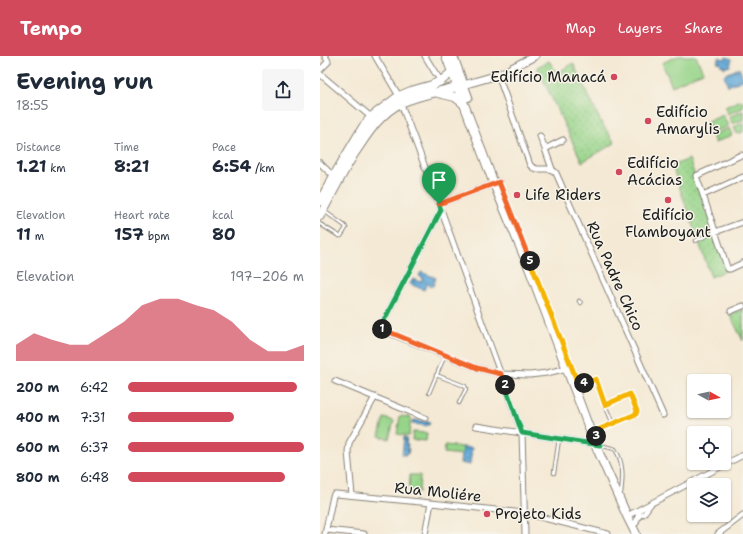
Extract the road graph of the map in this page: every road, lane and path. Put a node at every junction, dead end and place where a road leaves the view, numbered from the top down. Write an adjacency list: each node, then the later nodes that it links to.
1 (325, 56): 7 (street)
2 (375, 56): 14 (street)
3 (425, 56): 11 (street)
4 (446, 56): 8 (main road)
5 (453, 56): 12 (main road)
6 (535, 56): 10 (street)
7 (320, 70)
8 (452, 72): 11 (main road); 12 (main road)
9 (320, 74): 16 (street)
10 (498, 75): 12 (street); 22 (street)
11 (441, 81): 14 (main road)
12 (461, 86): 13 (main road); 15 (main road); 25 (main road)
13 (433, 93): 14 (main road); 15 (main road)
14 (400, 100): 16 (main road); 23 (main road); 28 (street)
15 (465, 105): 25 (main road)
16 (371, 117): 23 (main road)
17 (540, 136): 19 (street, Rua Padre Chico)
18 (563, 140): 19 (street)
19 (545, 149): 22 (street, Rua Padre Chico)
20 (743, 156): 26 (street)
21 (320, 164): 23 (street)
22 (552, 169): 47 (street, Rua Padre Chico)
23 (337, 176): 27 (main road); 29 (main road)
24 (743, 177): 26 (street)
25 (497, 183): 28 (street); 38 (main road)
26 (703, 195): 32 (street)
27 (320, 201)
28 (440, 207): 37 (street); 39 (street)
29 (321, 213): 31 (lane)
30 (743, 222): 32 (street)
31 (320, 224)
32 (715, 232): 33 (lane); 34 (street)
33 (695, 242)
34 (743, 263)
35 (743, 306): 36 (street)
36 (731, 311)
37 (445, 355): 39 (street); 40 (lane)
38 (569, 368): 39 (street); 42 (main road)
39 (501, 374): 52 (street)
40 (436, 375): 43 (lane); 45 (lane)
41 (335, 381): 44 (street)
42 (576, 387): 46 (lane); 51 (main road)
43 (429, 393)
44 (375, 398): 48 (street); 58 (street)
45 (459, 403)
46 (605, 405): 49 (lane); 49 (lane)
47 (663, 415)
48 (425, 418)
49 (613, 424): 51 (lane)
50 (476, 426): 52 (street)
51 (593, 432): 54 (main road)
52 (522, 433): 53 (street); 62 (street)
53 (559, 439): 54 (street); 56 (lane)
54 (598, 445): 57 (main road); 57 (lane); 63 (main road)
55 (743, 455): 60 (street)
56 (554, 473)
57 (621, 493): 63 (main road)
58 (352, 495): 59 (street, Rua Moliére); 68 (street, Rua Moliére)
59 (432, 503): 62 (street, Rua Moliére); 70 (street)
60 (651, 503): 61 (street); 64 (lane); 66 (lane)
61 (640, 509): 63 (street); 66 (street)
62 (524, 513): 67 (street, Rua Moliére); 71 (street)
63 (629, 515): 66 (main road); 73 (main road)
64 (644, 515)
65 (743, 515): 75 (street)
66 (638, 520): 74 (main road)
67 (582, 531): 72 (street, Rua Moliére)
68 (325, 532): 69 (street)
69 (364, 534)
70 (425, 534)
71 (525, 534)
72 (608, 534)
73 (636, 534)
74 (642, 534)
75 (718, 534)

